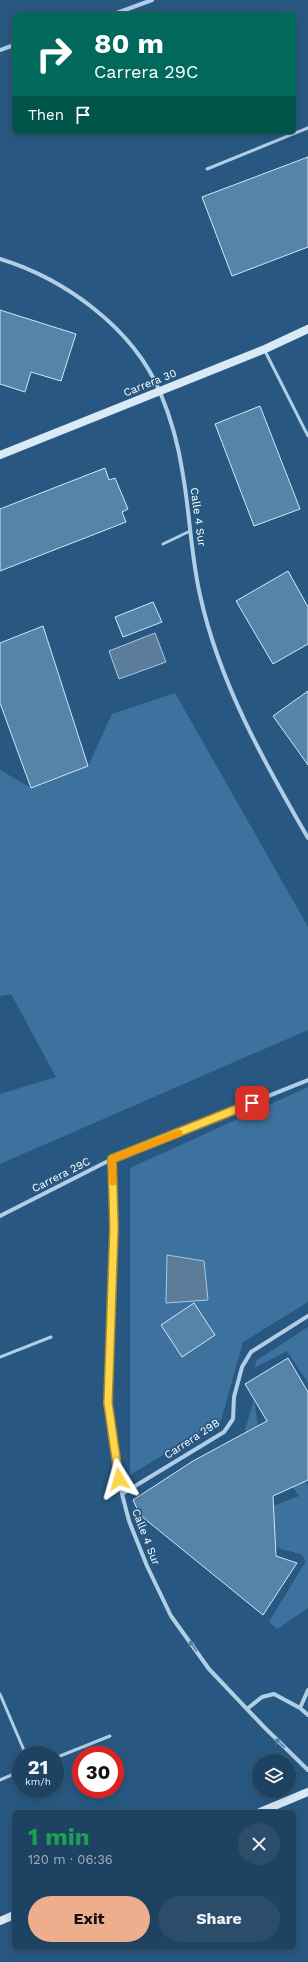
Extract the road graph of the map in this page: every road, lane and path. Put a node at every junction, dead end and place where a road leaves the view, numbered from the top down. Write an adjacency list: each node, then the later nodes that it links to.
1 (152, 0): 2 (street)
2 (119, 12)
3 (12, 46): 4 (street)
4 (0, 50)
5 (308, 128): 6 (lane)
6 (296, 133)
7 (293, 134): 8 (lane)
8 (207, 169)
9 (0, 259): 12 (street, Calle 4 Sur)
10 (308, 330): 11 (street, Carrera 30)
11 (264, 349): 12 (street, Carrera 30); 13 (lane)
12 (160, 391): 14 (street, Carrera 30); 15 (street, Calle 4 Sur)
13 (308, 436)
14 (0, 455)
15 (190, 531): 16 (lane); 17 (street, Calle 4 Sur)
16 (163, 544)
17 (308, 838)
18 (308, 1080): 19 (street, Carrera 29C)
19 (112, 1159): 20 (street, Carrera 29C); 24 (street, Calle 4 Sur)
20 (0, 1216)
21 (308, 1316): 24 (street, Carrera 29B)
22 (51, 1337): 23 (lane)
23 (0, 1358)
24 (122, 1494): 28 (street, Calle 4 Sur, one-way to 24)
25 (308, 1690): 27 (street)
26 (0, 1694): 31 (lane)
27 (300, 1708): 28 (street); 29 (street)
28 (247, 1709): 33 (street, Calle 4 Sur, one-way to 28)
29 (308, 1715)
30 (110, 1736): 32 (lane)
31 (22, 1746)
32 (64, 1754)
33 (308, 1770)
34 (12, 1775): 35 (lane)
35 (0, 1780)
36 (308, 1792): 37 (street)
37 (265, 1810)
38 (12, 1916): 39 (street)
39 (0, 1921)

